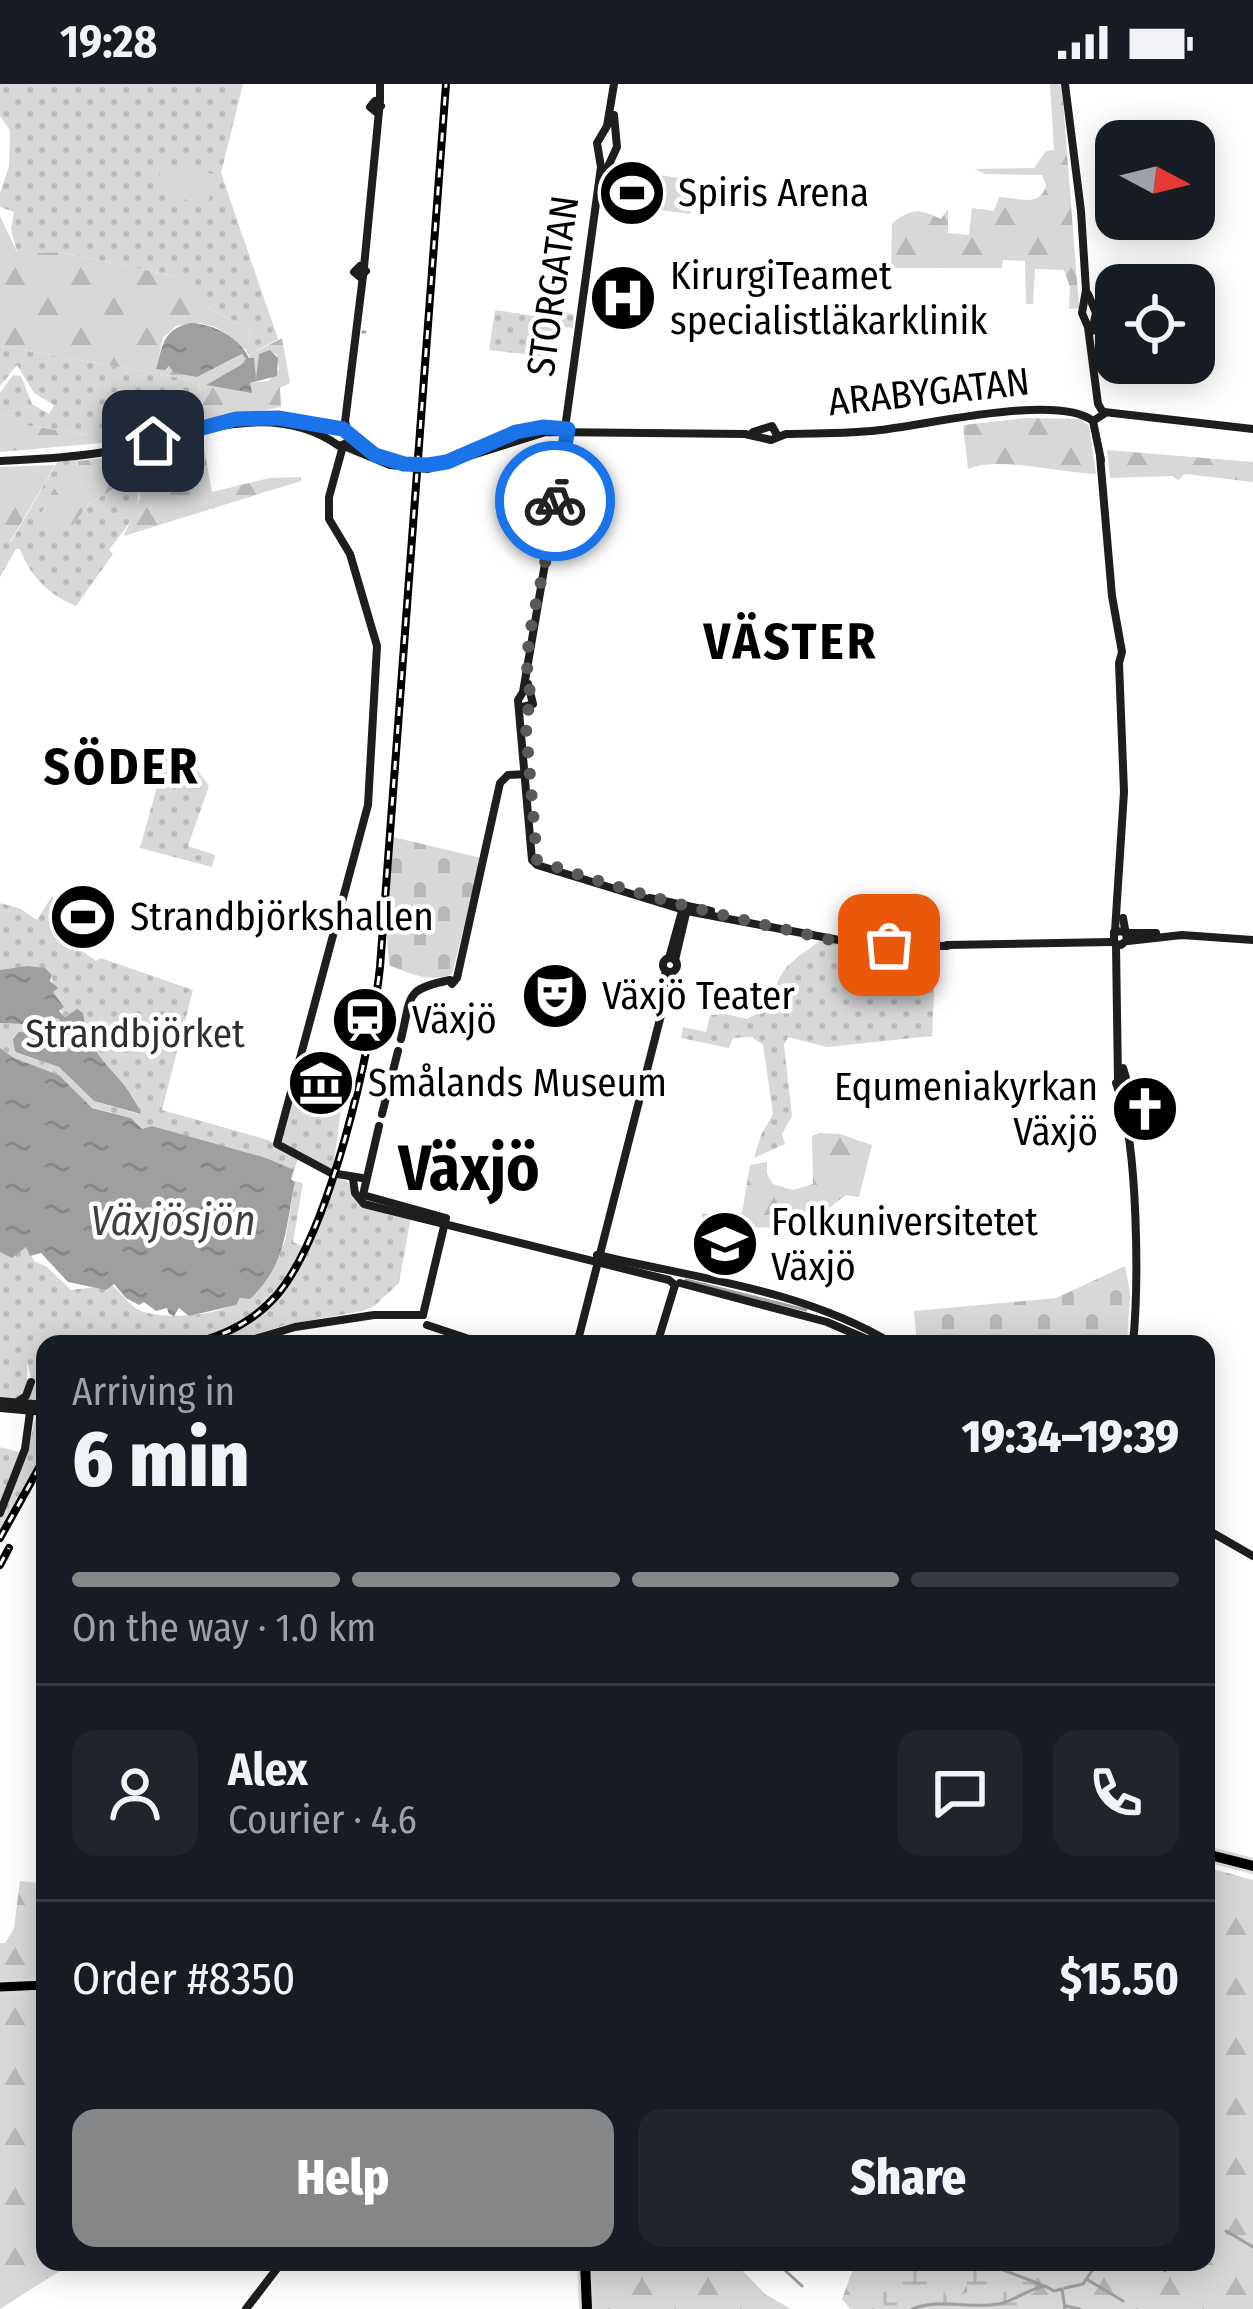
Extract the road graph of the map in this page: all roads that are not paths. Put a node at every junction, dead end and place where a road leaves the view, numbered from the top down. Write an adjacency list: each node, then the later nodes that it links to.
1 (379, 84): 11 (street)
2 (616, 84): 4 (street, STORGATAN); 5 (street, STORGATAN)
3 (1069, 84): 8 (street)
4 (602, 136): 5 (street); 6 (street, STORGATAN)
5 (614, 137): 7 (street, STORGATAN)
6 (600, 152): 7 (street, STORGATAN); 10 (street, STORGATAN)
7 (614, 153): 10 (street, STORGATAN)
8 (1096, 414): 9 (street, ARABYGATAN); 10 (street, ARABYGATAN); 19 (street)
9 (1253, 429)
10 (565, 431): 11 (street); 11 (street); 14 (street, STORGATAN)
11 (340, 438): 12 (street); 12 (street); 25 (street)
12 (153, 441): 13 (street)
13 (0, 461)
14 (525, 708): 15 (street); 16 (street)
15 (524, 753): 16 (street); 17 (street)
16 (527, 775): 17 (street); 18 (street)
17 (509, 776): 21 (street)
18 (685, 907): 19 (street); 27 (street)
19 (1120, 938): 20 (street); 36 (street)
20 (1253, 939)
21 (401, 1039)
22 (398, 1051): 23 (street)
23 (382, 1114)
24 (379, 1126): 25 (street)
25 (360, 1180): 26 (street)
26 (446, 1220): 27 (street); 29 (street)
27 (596, 1258): 28 (street); 32 (street)
28 (675, 1278): 33 (street); 34 (street); 35 (street)
29 (417, 1320): 30 (street); 31 (street)
30 (268, 1335)
31 (459, 1335)
32 (579, 1335)
33 (659, 1335)
34 (857, 1335)
35 (874, 1335)
36 (1133, 1335)
37 (31, 1382): 38 (street)
38 (16, 1403): 39 (street); 40 (street)
39 (0, 1406): 40 (street); 43 (street)
40 (29, 1408): 41 (street); 43 (street)
41 (36, 1409)
42 (36, 1416): 43 (street)
43 (26, 1432): 44 (street)
44 (0, 1513)
45 (1215, 1534): 46 (street)
46 (1253, 1556)
47 (1215, 1856): 48 (highway)
48 (1253, 1866)
49 (36, 1985): 50 (main road)
50 (0, 1987)
51 (275, 2271): 53 (street)
52 (586, 2271): 54 (highway)
53 (246, 2309)
54 (587, 2309)

